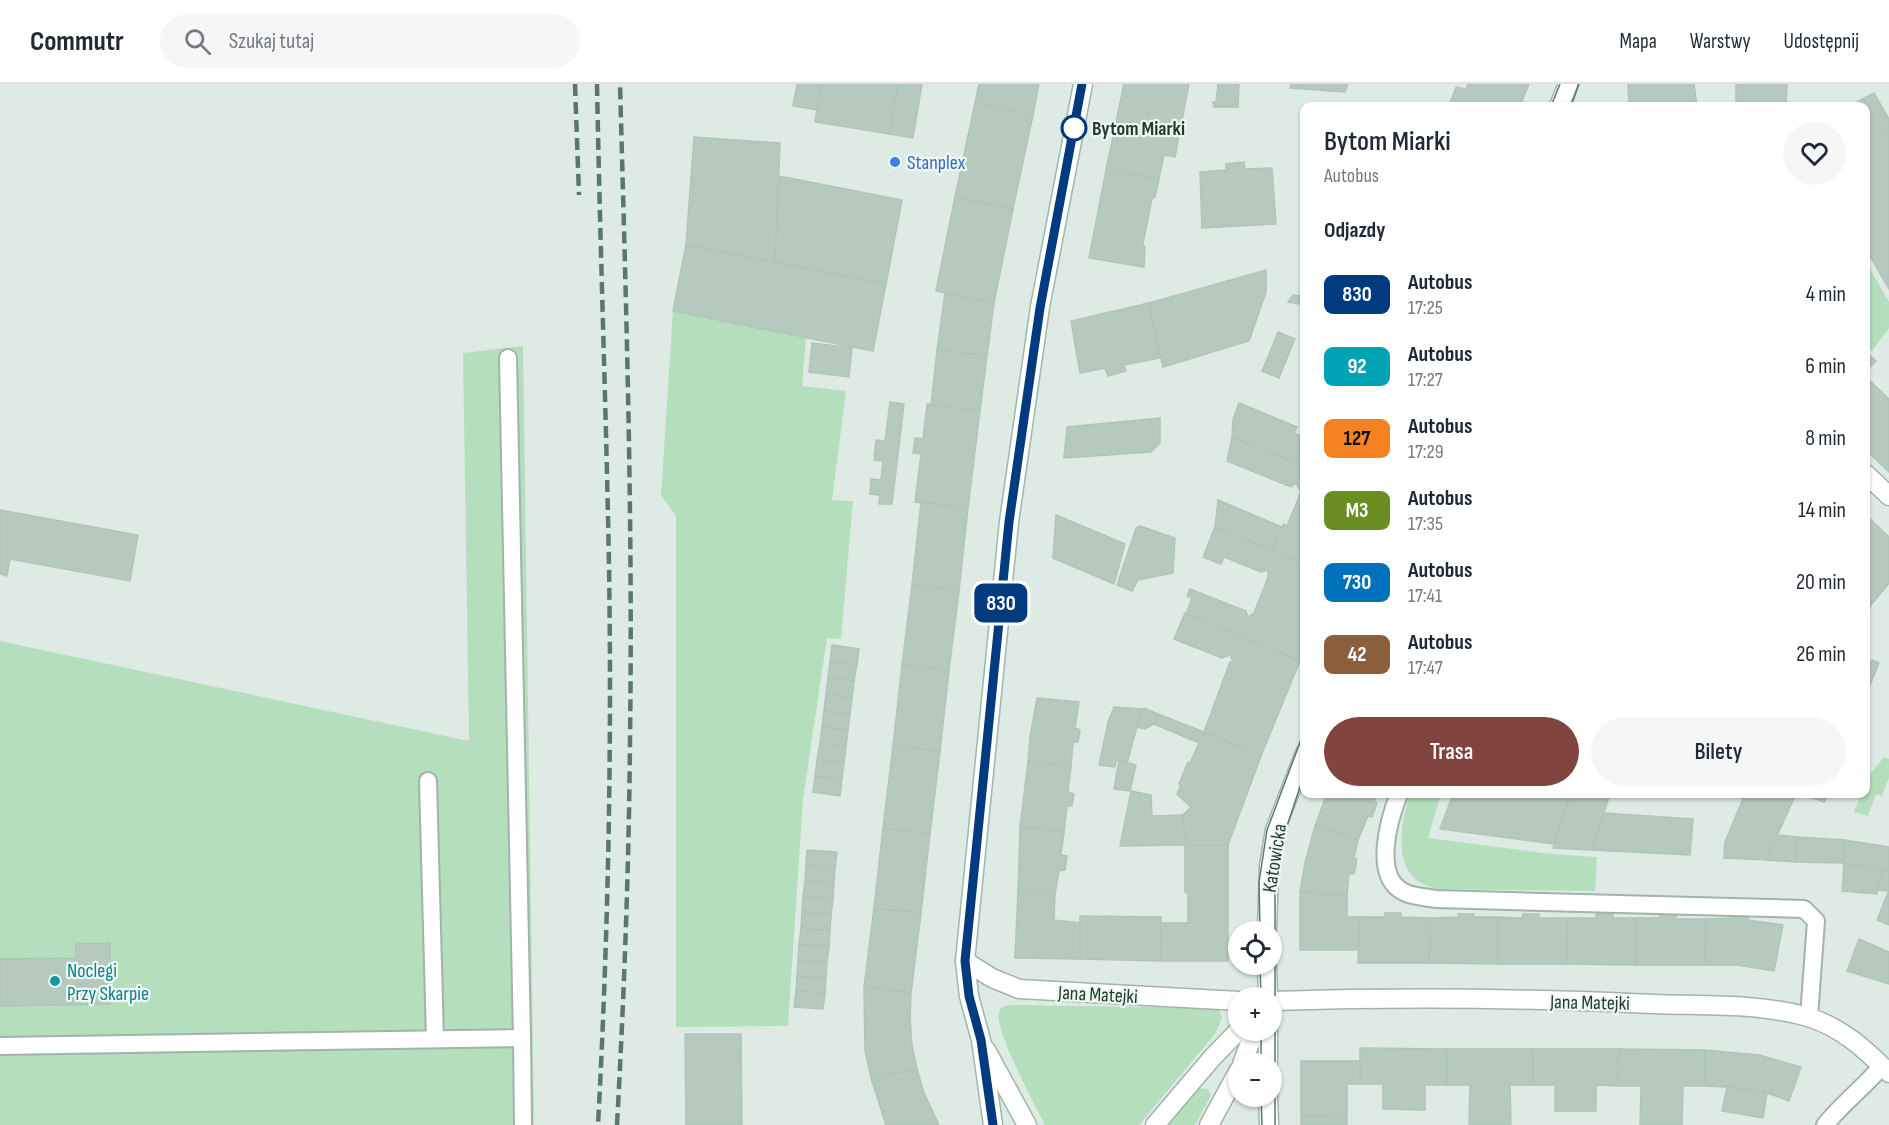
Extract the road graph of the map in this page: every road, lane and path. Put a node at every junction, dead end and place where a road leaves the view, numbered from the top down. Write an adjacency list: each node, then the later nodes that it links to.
1 (1083, 84): 11 (street)
2 (1568, 84): 3 (street)
3 (1561, 102)
4 (507, 358): 15 (lane)
5 (1870, 478): 6 (street)
6 (1889, 496)
7 (1300, 766): 10 (street, Katowicka)
8 (428, 782): 16 (lane)
9 (1398, 798): 14 (lane)
10 (1267, 921)
11 (965, 961): 12 (street, Jana Matejki); 17 (street)
12 (1228, 1000)
13 (1282, 1001): 14 (street, Jana Matejki)
14 (1809, 1017): 20 (street, Jana Matejki)
15 (522, 1038): 16 (lane); 23 (lane)
16 (435, 1039): 19 (lane)
17 (981, 1040): 24 (street); 25 (street)
18 (1228, 1041): 26 (street)
19 (0, 1046)
20 (1886, 1070): 29 (lane)
21 (1228, 1090): 27 (street)
22 (1268, 1107): 28 (street)
23 (523, 1125)
24 (993, 1125)
25 (1027, 1125)
26 (1155, 1125)
27 (1209, 1125)
28 (1269, 1125)
29 (1825, 1125)

